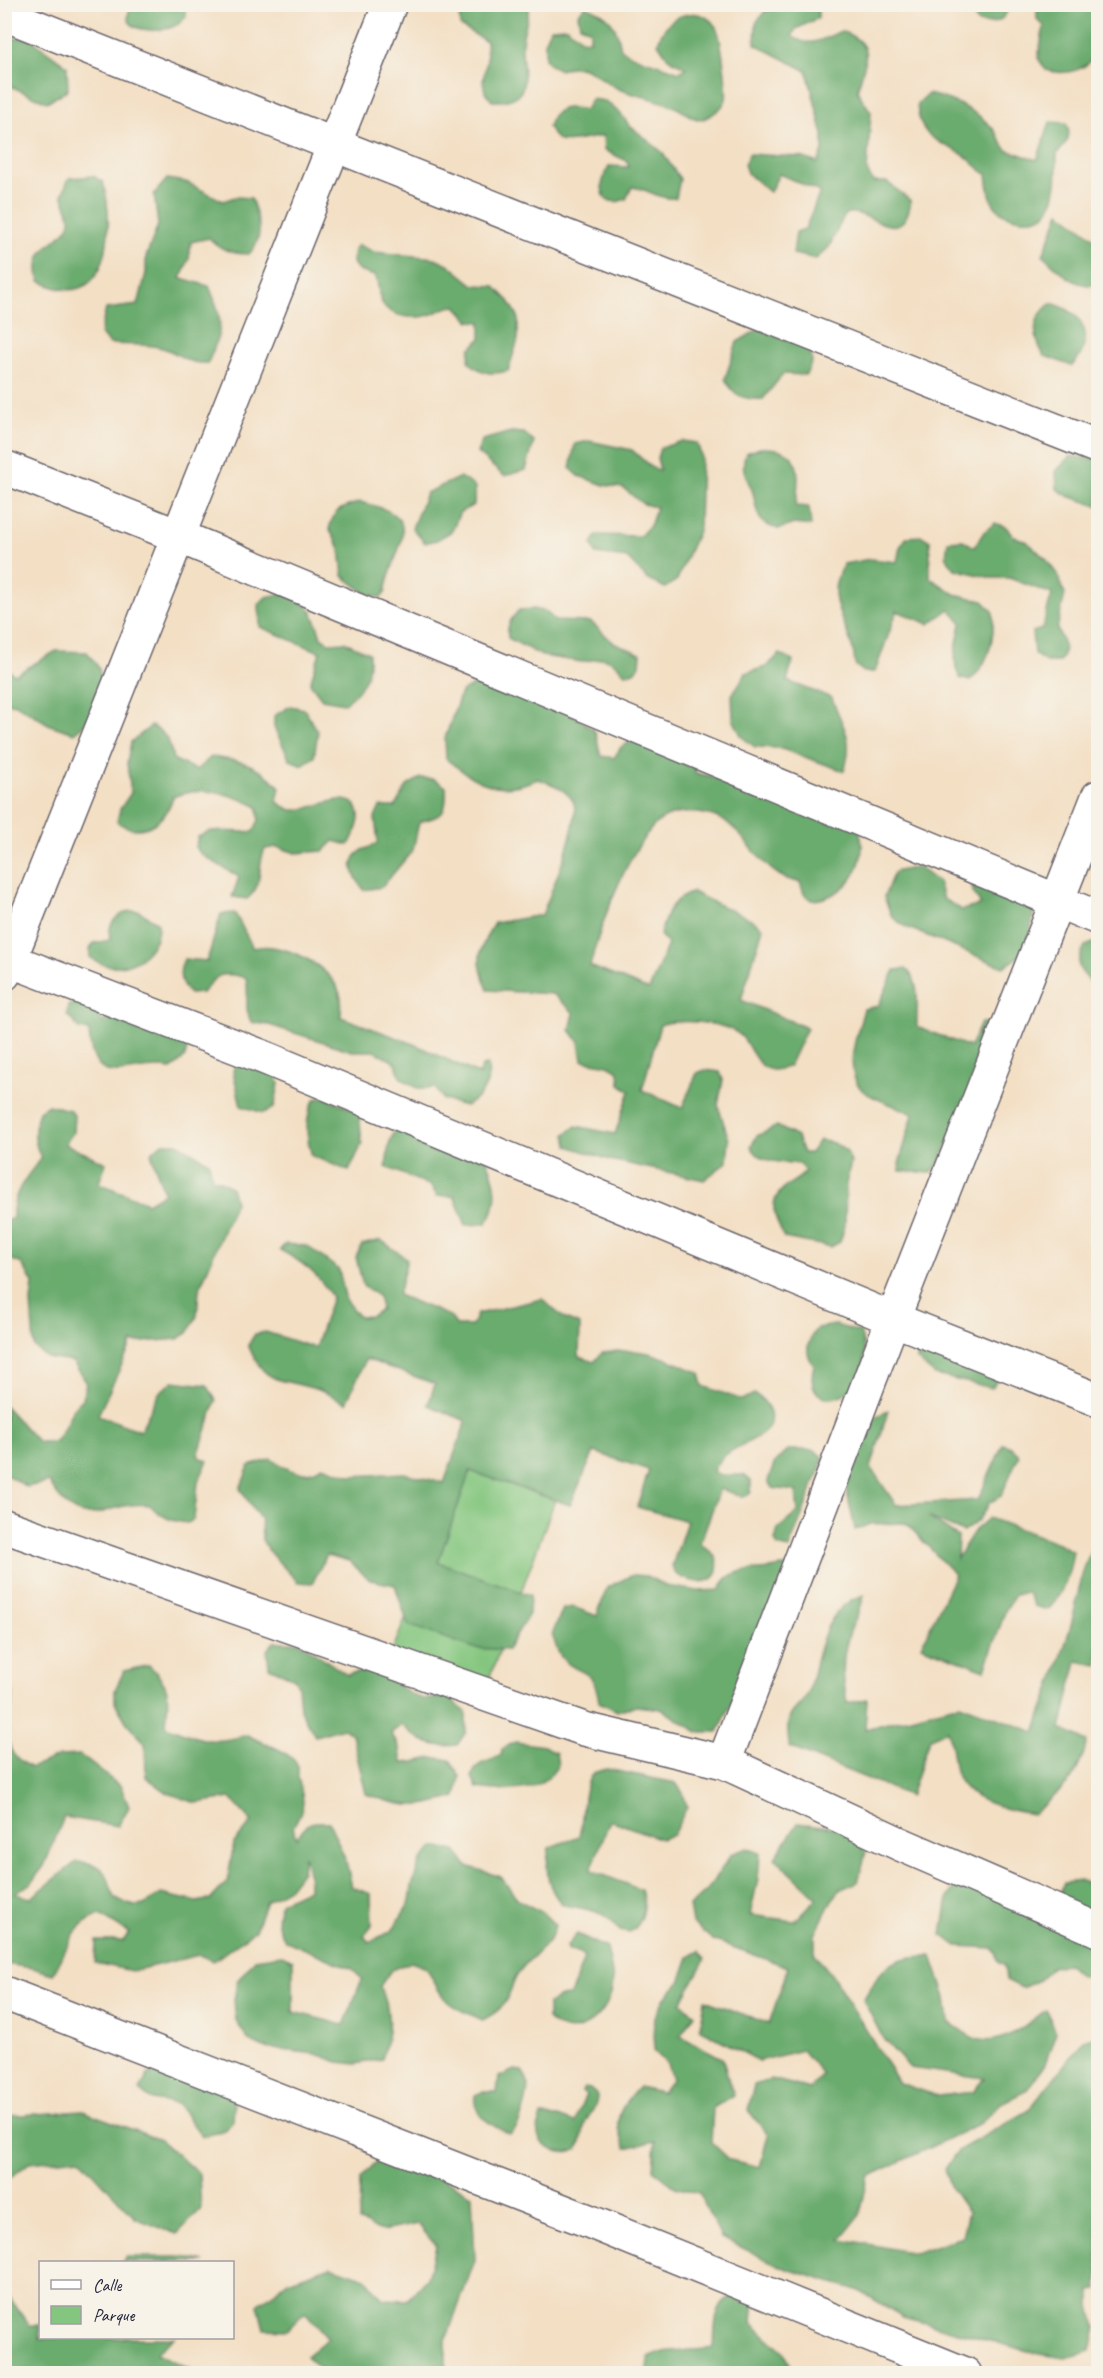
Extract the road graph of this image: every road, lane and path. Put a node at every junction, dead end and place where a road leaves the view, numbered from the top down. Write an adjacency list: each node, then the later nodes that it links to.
1 (390, 4): 3 (street)
2 (4, 14): 3 (street)
3 (334, 145): 4 (street); 6 (street)
4 (1098, 447)
5 (4, 467): 6 (street)
6 (178, 536): 8 (street); 10 (street)
7 (1098, 797): 8 (street)
8 (1057, 901): 9 (street); 11 (street)
9 (1098, 918)
10 (6, 964): 11 (street)
11 (893, 1319): 12 (street); 14 (street)
12 (1098, 1400)
13 (4, 1526): 14 (street)
14 (724, 1762): 15 (street)
15 (1098, 1930)
16 (4, 1993): 17 (street)
17 (965, 2373)

